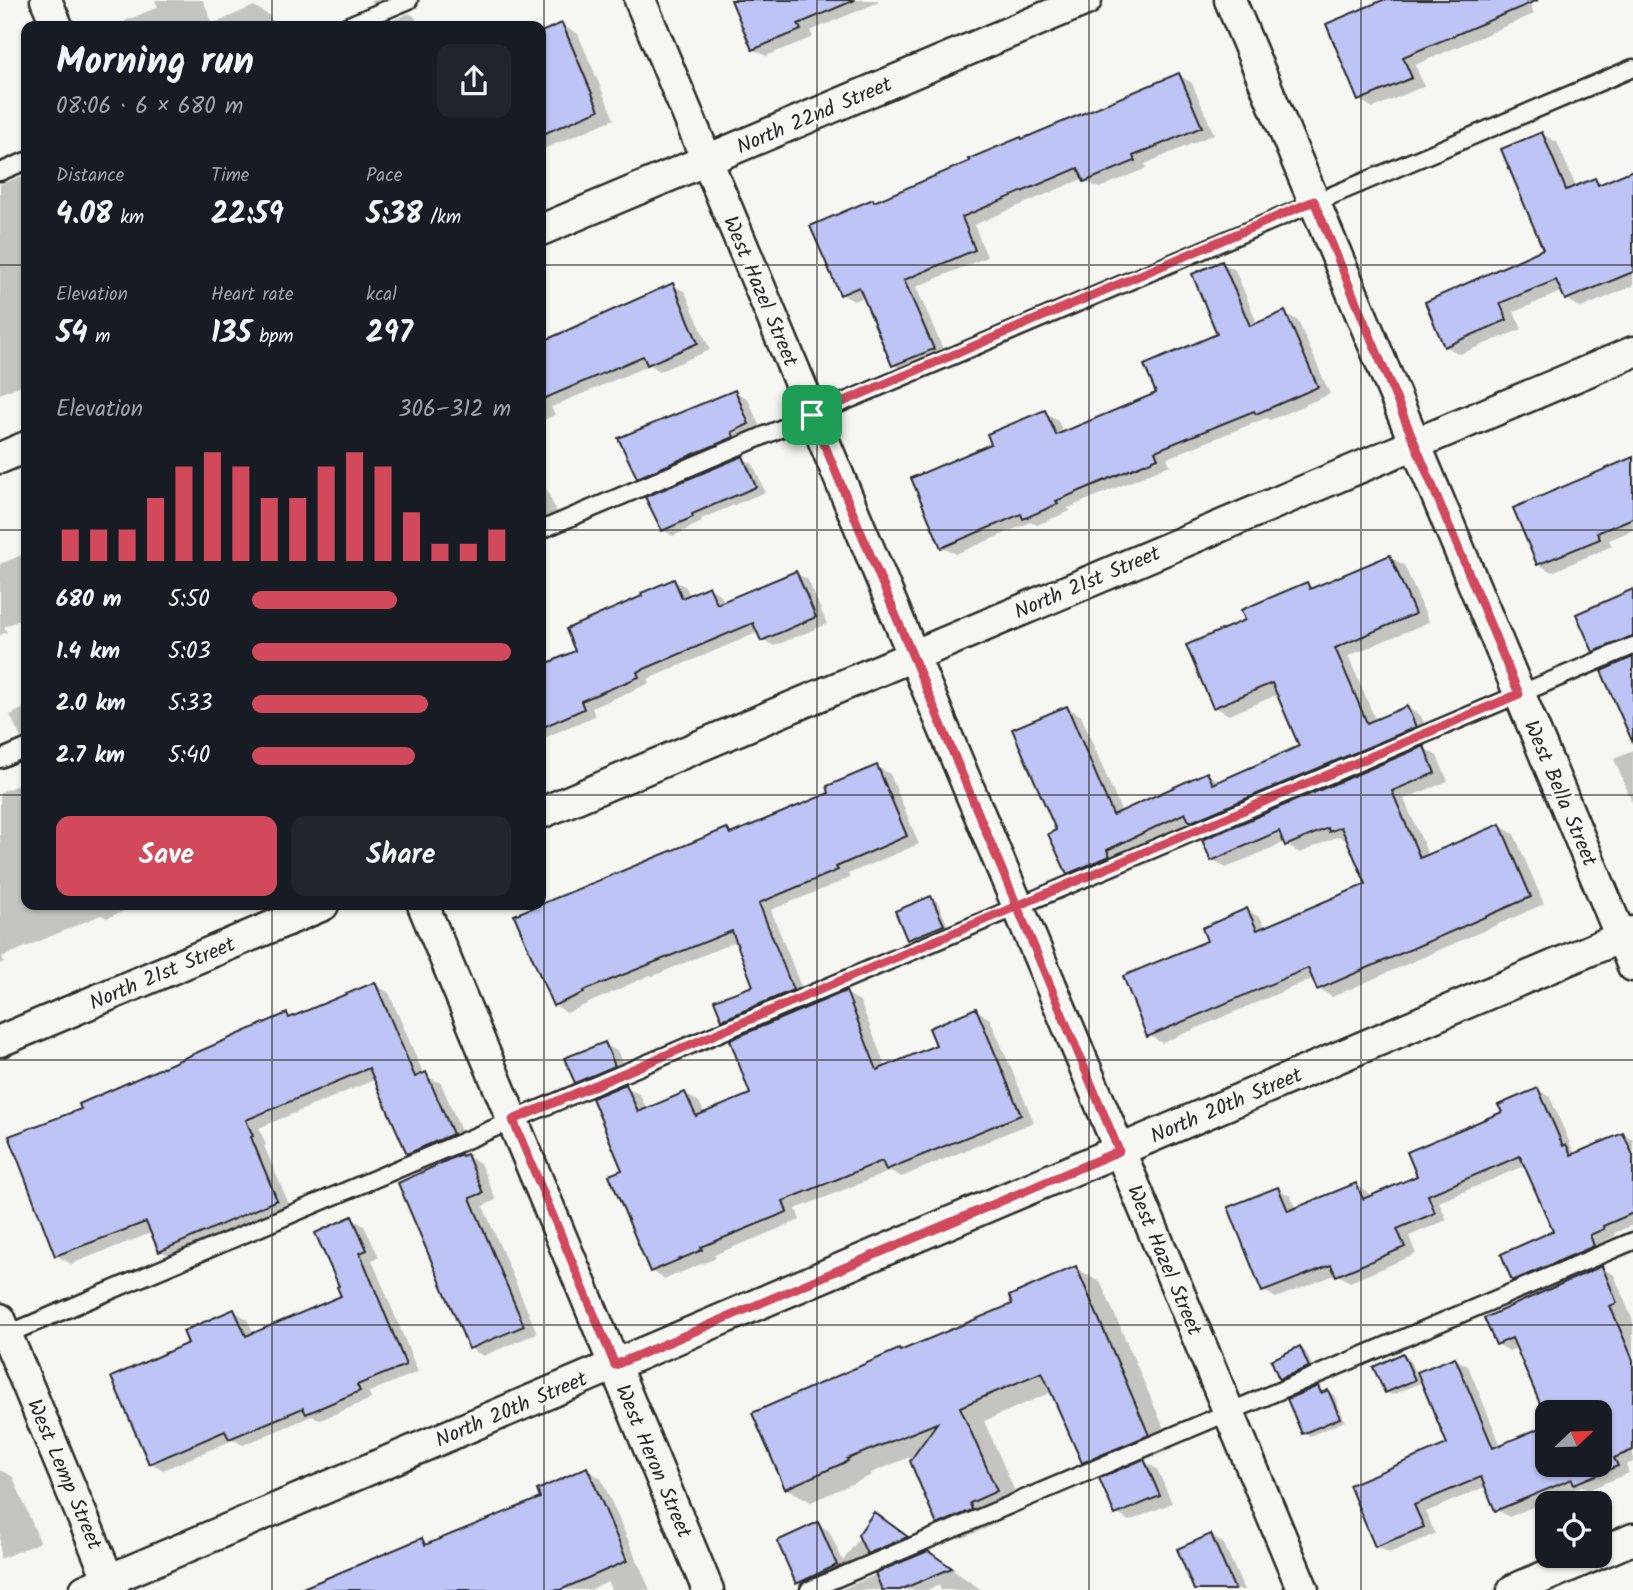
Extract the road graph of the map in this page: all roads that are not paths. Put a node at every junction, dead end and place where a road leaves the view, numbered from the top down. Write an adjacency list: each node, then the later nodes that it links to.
1 (46, 0): 6 (street)
2 (410, 0): 7 (lane)
3 (640, 0): 9 (street, West Hazel Street)
4 (1086, 0): 9 (street, North 22nd Street)
5 (1230, 0): 12 (street, West Bella Street)
6 (55, 21)
7 (359, 21)
8 (1633, 68): 12 (lane)
9 (706, 160): 13 (street, North 22nd Street); 15 (street, West Hazel Street)
10 (21, 163): 11 (lane)
11 (0, 172)
12 (1314, 201): 15 (lane); 16 (street, West Bella Street)
13 (546, 228)
14 (1633, 352): 16 (street, North 21st Street)
15 (812, 415): 19 (lane); 21 (street, West Hazel Street)
16 (1415, 444): 21 (street, North 21st Street); 22 (street, West Bella Street)
17 (21, 449): 18 (street)
18 (0, 458)
19 (546, 528)
20 (1633, 646): 22 (lane)
21 (913, 655): 25 (street, North 21st Street); 26 (street, West Hazel Street)
22 (1519, 694): 26 (lane); 29 (street, West Bella Street)
23 (21, 750): 24 (lane)
24 (0, 759)
25 (546, 811)
26 (1017, 906): 32 (lane); 33 (street, West Hazel Street)
27 (311, 910): 31 (street, North 21st Street)
28 (425, 910): 32 (street, West Heron Street)
29 (1627, 935): 30 (street, West Bella Street); 33 (street, North 20th Street)
30 (1633, 966)
31 (0, 1041)
32 (513, 1120): 35 (lane); 36 (street, West Heron Street)
33 (1119, 1151): 36 (street, North 20th Street); 37 (street, West Hazel Street)
34 (1633, 1241): 37 (lane)
35 (2, 1330): 41 (street, West Lemp Street)
36 (615, 1365): 41 (street, North 20th Street); 42 (street, West Heron Street)
37 (1228, 1412): 43 (lane); 44 (street, West Hazel Street)
38 (1633, 1539): 39 (street)
39 (1612, 1548)
40 (1565, 1568): 45 (street)
41 (102, 1587)
42 (708, 1590)
43 (809, 1590)
44 (1303, 1590)
45 (1513, 1590)

